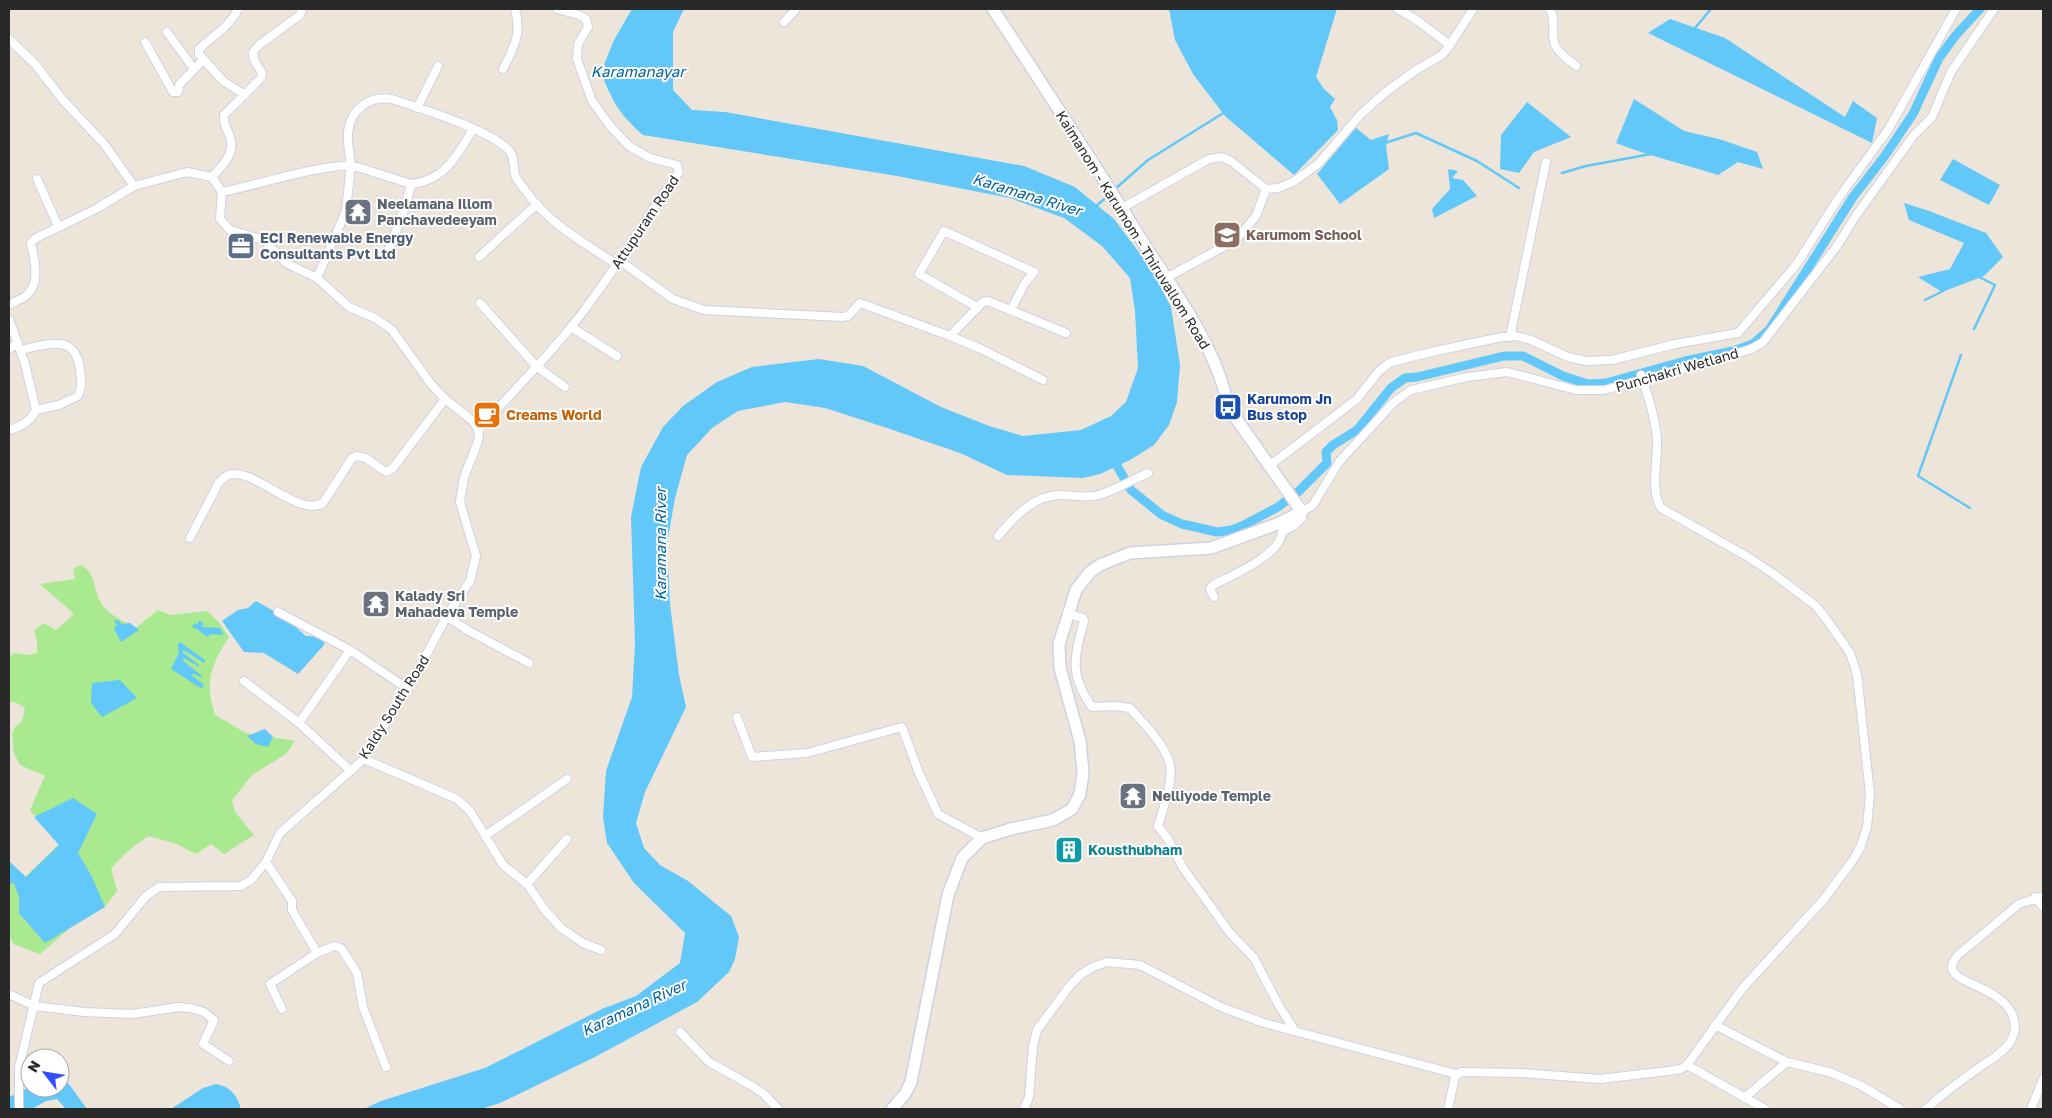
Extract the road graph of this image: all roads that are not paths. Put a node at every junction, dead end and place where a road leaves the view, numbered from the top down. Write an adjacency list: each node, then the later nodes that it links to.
1 (238, 9): 17 (street)
2 (302, 9): 22 (street)
3 (515, 9): 21 (street)
4 (557, 9): 38 (street, Attupuram Road)
5 (796, 9): 12 (street)
6 (993, 9): 34 (main road, Kaimanom - Karumom - Thiruvallom Road)
7 (1398, 9): 16 (street)
8 (1473, 9): 16 (street)
9 (1550, 9): 19 (street)
10 (1956, 9): 51 (street)
11 (1994, 9): 56 (street, Punchakri Wetland)
12 (784, 22)
13 (167, 32): 20 (street)
14 (9, 38): 30 (street)
15 (145, 42): 20 (street)
16 (1450, 45): 31 (street)
17 (203, 60): 20 (street); 22 (street)
18 (438, 66): 23 (street)
19 (1576, 66)
20 (194, 69)
21 (503, 69)
22 (245, 95): 27 (street)
23 (417, 108): 24 (street); 26 (street)
24 (474, 129): 29 (street); 33 (street)
25 (1546, 162): 51 (street)
26 (351, 165): 29 (street); 32 (street); 41 (street)
27 (212, 177): 30 (street); 32 (street)
28 (37, 179): 35 (street)
29 (411, 184): 36 (street)
30 (134, 186): 35 (street)
31 (1266, 189): 34 (street); 42 (street)
32 (222, 192): 41 (street)
33 (537, 204): 37 (street); 38 (street)
34 (1122, 208): 42 (main road, Kaimanom - Karumom - Thiruvallom Road)
35 (58, 226): 44 (street)
36 (389, 249)
37 (479, 257)
38 (617, 262): 48 (street, Attupuram Road); 50 (street)
39 (1040, 265): 40 (street)
40 (1034, 272): 45 (street); 46 (street)
41 (317, 278): 59 (street)
42 (1166, 278): 63 (main road, Kaimanom - Karumom - Thiruvallom Road)
43 (480, 303): 55 (street)
44 (9, 305)
45 (978, 307): 46 (street); 50 (street)
46 (1011, 310): 49 (street)
47 (9, 318): 52 (street)
48 (571, 327): 54 (street); 55 (street, Attupuram Road)
49 (1066, 332)
50 (950, 336): 57 (street)
51 (1510, 337): 63 (street)
52 (19, 347): 53 (street); 60 (street); 60 (street)
53 (9, 349)
54 (617, 356)
55 (536, 366): 58 (street); 62 (street, Attupuram Road)
56 (1641, 377): 65 (street, Punchakri Wetland); 93 (street)
57 (1043, 380)
58 (565, 386)
59 (445, 399): 62 (street); 67 (street)
60 (36, 410): 61 (street)
61 (9, 430)
62 (478, 430): 71 (street, Kaldy South Road)
63 (1269, 466): 65 (main road, Kaimanom - Karumom - Thiruvallom Road)
64 (1148, 473): 66 (street)
65 (1302, 512): 68 (street, Punchakri Wetland); 70 (main road)
66 (998, 536)
67 (190, 538)
68 (1214, 597)
69 (278, 612): 72 (street)
70 (1067, 614): 82 (main road); 95 (street)
71 (447, 616): 73 (street); 75 (street, Kaldy South Road)
72 (350, 650): 75 (street); 77 (street)
73 (530, 663)
74 (244, 681): 77 (street)
75 (408, 689): 78 (street, Kaldy South Road)
76 (737, 717): 82 (street)
77 (299, 723): 79 (street)
78 (364, 759): 79 (street, Kaldy South Road); 81 (street)
79 (351, 771): 84 (street, Kaldy South Road)
80 (567, 779): 81 (street)
81 (485, 836): 85 (street)
82 (982, 838): 105 (main road)
83 (567, 839): 85 (street)
84 (266, 862): 89 (street); 91 (street, Kaldy South Road)
85 (527, 884): 88 (street)
86 (2039, 897): 87 (street); 110 (street)
87 (2043, 907)
88 (601, 950)
89 (317, 953): 92 (street); 99 (street)
90 (9, 994): 91 (street)
91 (34, 1006): 96 (street); 103 (street, Kaldy South Road)
92 (282, 1009)
93 (1714, 1025): 97 (street); 98 (street)
94 (680, 1032): 104 (street)
95 (1295, 1032): 100 (street); 106 (street)
96 (229, 1061)
97 (1787, 1062): 102 (street); 109 (street)
98 (1687, 1065): 100 (street); 102 (street)
99 (386, 1067)
100 (1456, 1074): 107 (street)
101 (2043, 1079): 111 (street)
102 (1744, 1098): 108 (street)
103 (19, 1106)
104 (778, 1109)
105 (892, 1109)
106 (1024, 1109)
107 (1448, 1109)
108 (1765, 1109)
109 (1900, 1109)
110 (1926, 1109)
111 (2031, 1109)

